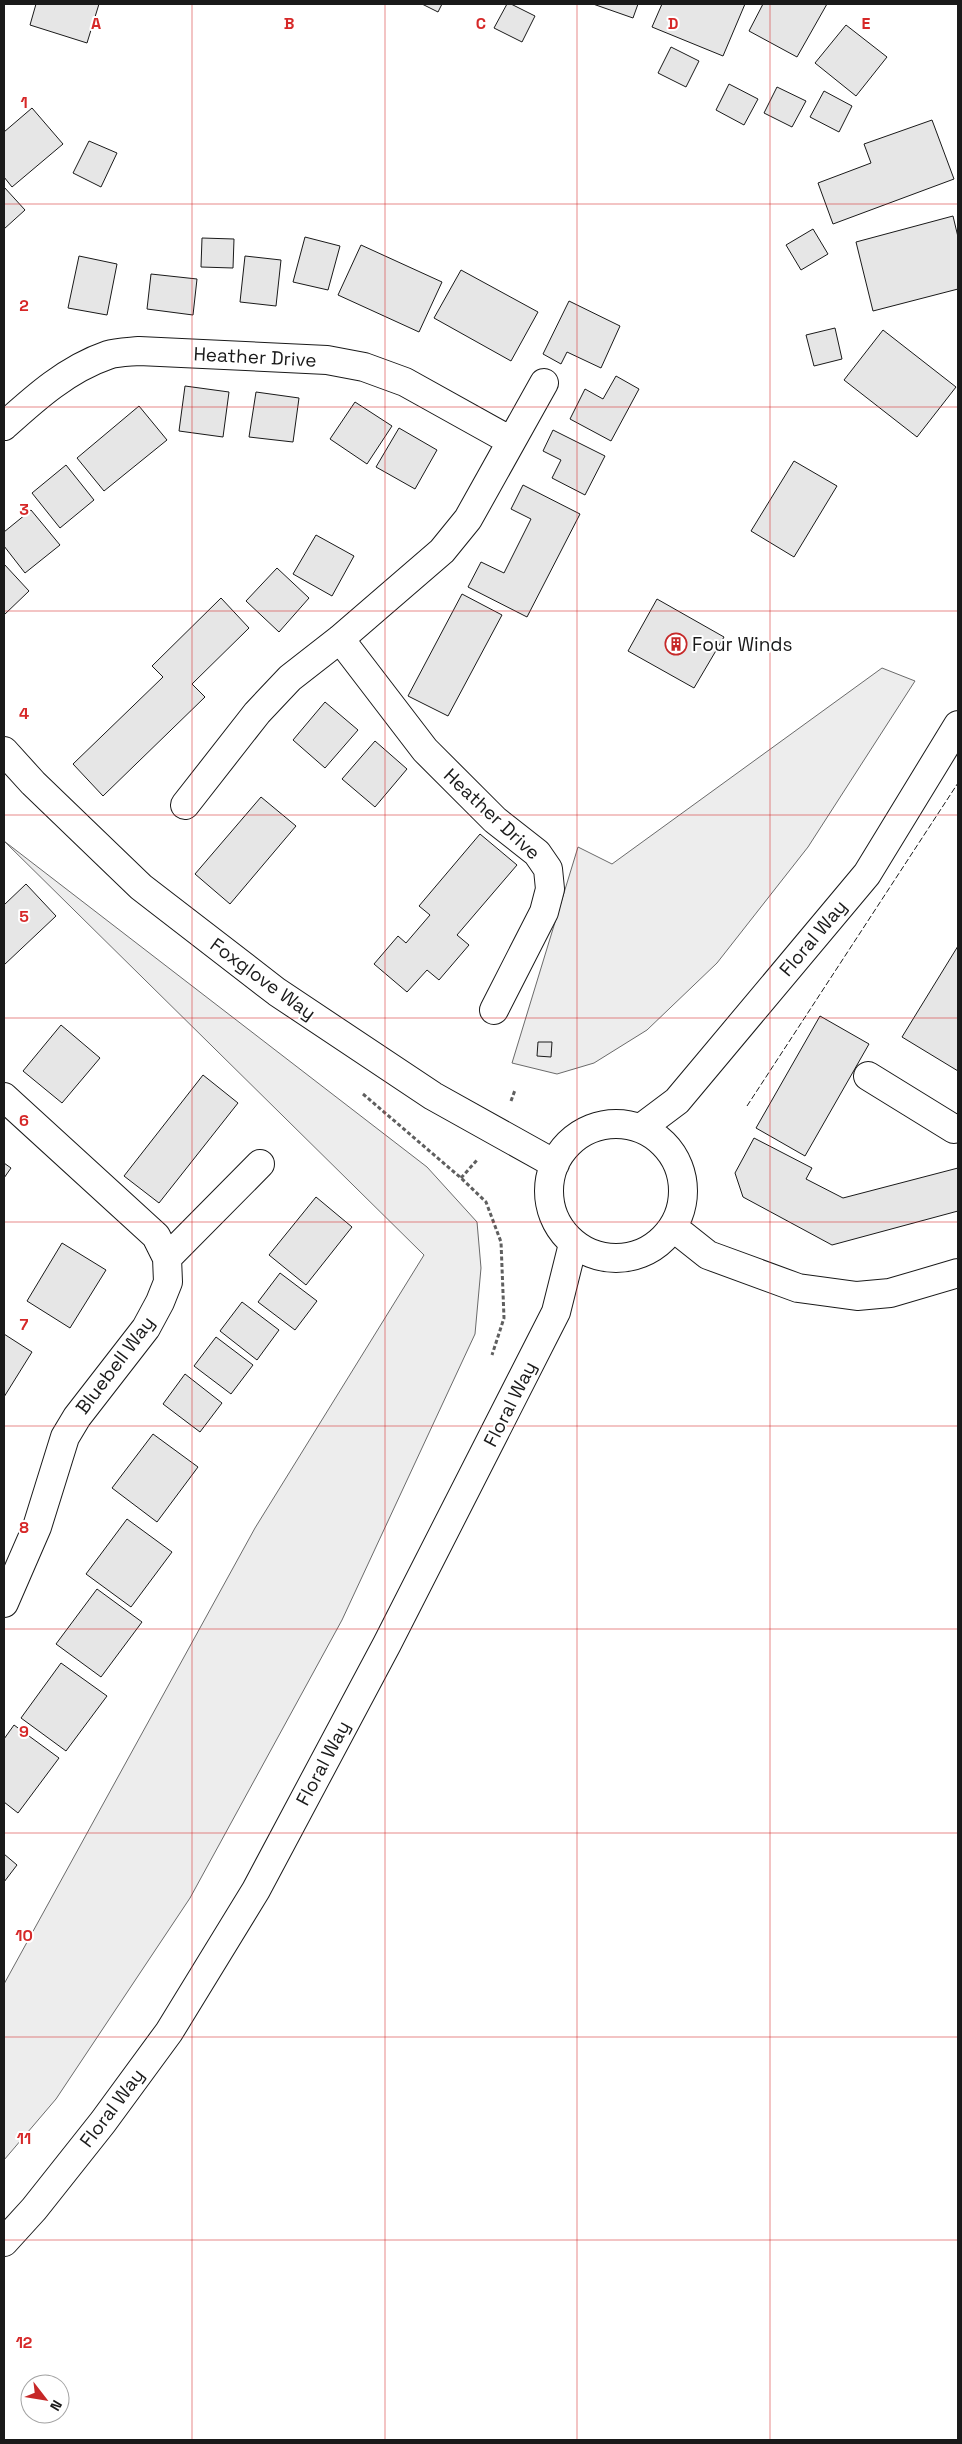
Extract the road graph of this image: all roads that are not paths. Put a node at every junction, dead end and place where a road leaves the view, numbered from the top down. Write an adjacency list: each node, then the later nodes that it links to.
1 (544, 383): 3 (street)
2 (4, 426): 3 (street, Heather Drive)
3 (511, 441): 4 (street)
4 (340, 638): 7 (street); 8 (street, Heather Drive)
5 (958, 725): 11 (street, Floral Way)
6 (4, 751): 14 (street, Foxglove Way)
7 (186, 805)
8 (494, 1010)
9 (868, 1076): 12 (street)
10 (4, 1097): 17 (street, Bluebell Way)
11 (641, 1128): 14 (street); 15 (street)
12 (958, 1128)
13 (260, 1164): 17 (street)
14 (554, 1164): 16 (street)
15 (674, 1228): 16 (street); 18 (street)
16 (573, 1244): 20 (street, Floral Way)
17 (168, 1258): 19 (street, Bluebell Way)
18 (958, 1273)
19 (4, 1603)
20 (4, 2242)

